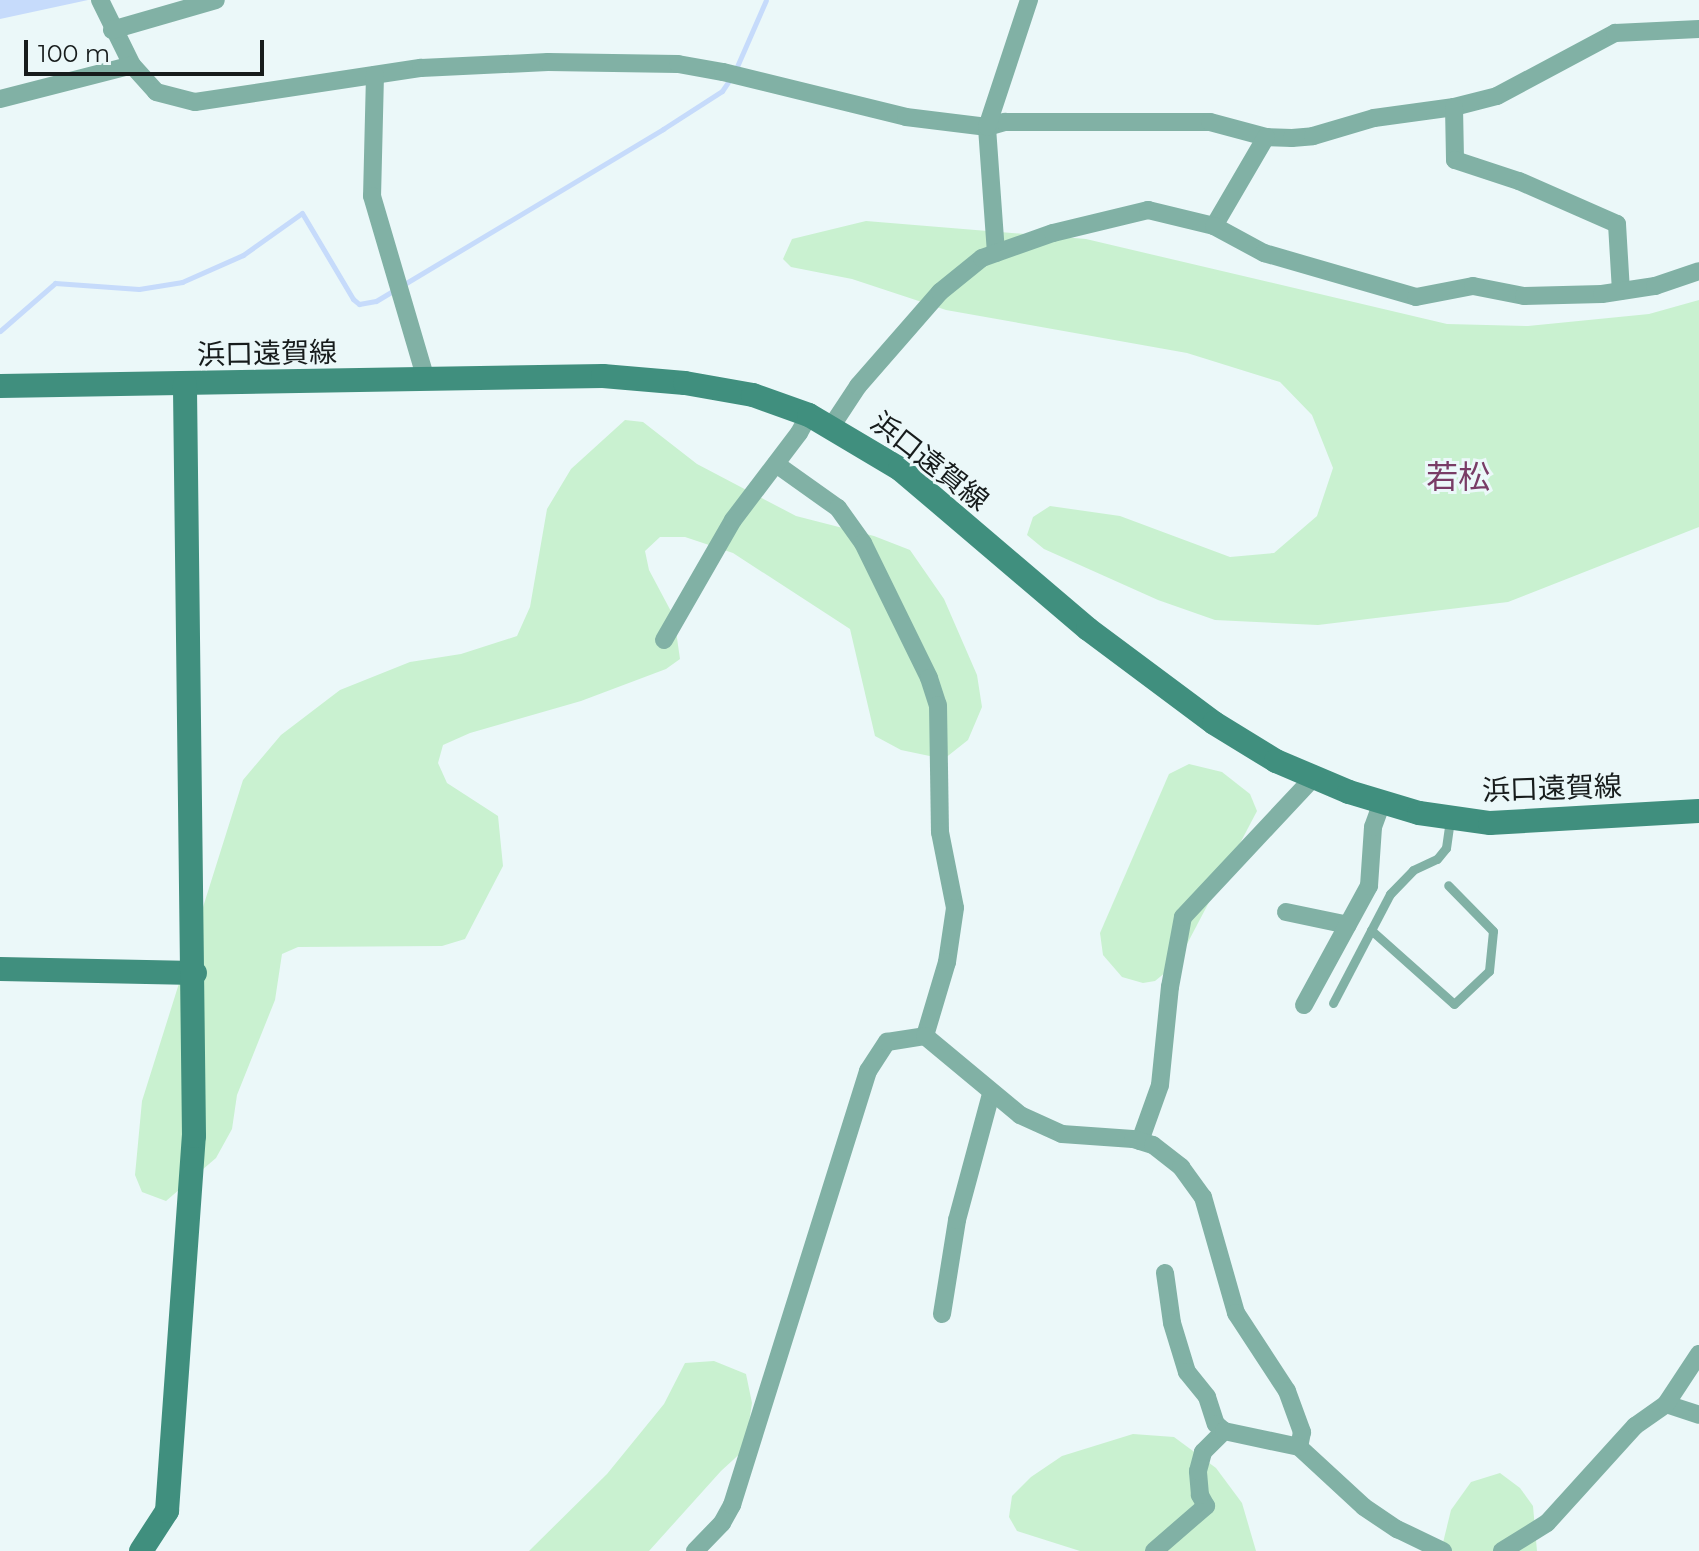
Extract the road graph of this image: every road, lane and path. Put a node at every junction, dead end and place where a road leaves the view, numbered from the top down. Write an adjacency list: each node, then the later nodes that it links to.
1 (100, 0): 5 (street)
2 (216, 0): 5 (street)
3 (1029, 0): 10 (street)
4 (1699, 29): 9 (street)
5 (112, 30): 6 (street)
6 (132, 65): 7 (street); 8 (street)
7 (375, 75): 10 (street); 16 (street)
8 (0, 99)
9 (1454, 107): 11 (street); 15 (street)
10 (987, 127): 11 (street); 13 (street)
11 (1266, 137): 12 (street)
12 (1214, 226): 13 (street); 15 (street)
13 (996, 253): 20 (street)
14 (1699, 271): 15 (street)
15 (1621, 291)
16 (426, 380): 17 (main road, 浜口遠賀線); 19 (main road, 浜口遠賀線)
17 (185, 384): 18 (main road, 浜口遠賀線); 32 (main road)
18 (0, 386)
19 (809, 415): 20 (main road, 浜口遠賀線); 21 (street)
20 (831, 427): 23 (main road, 浜口遠賀線)
21 (776, 464): 22 (street); 35 (street)
22 (664, 640)
23 (1314, 777): 24 (main road, 浜口遠賀線); 37 (street)
24 (1382, 802): 26 (main road, 浜口遠賀線); 29 (street)
25 (1699, 811): 26 (main road, 浜口遠賀線)
26 (1450, 817): 30 (lane)
27 (1448, 885): 30 (lane)
28 (1286, 912): 29 (street)
29 (1348, 925): 34 (street)
30 (1371, 930): 33 (lane)
31 (0, 969): 32 (main road)
32 (195, 973): 45 (main road)
33 (1333, 1003)
34 (1304, 1005)
35 (925, 1036): 36 (street); 46 (street)
36 (991, 1094): 37 (street); 39 (street)
37 (1140, 1141): 44 (street)
38 (1165, 1273): 43 (street)
39 (942, 1314)
40 (1699, 1354): 41 (street)
41 (1666, 1404): 42 (street); 49 (street)
42 (1699, 1415)
43 (1224, 1431): 44 (street); 47 (street)
44 (1299, 1447): 48 (street)
45 (141, 1551)
46 (695, 1551)
47 (1154, 1551)
48 (1443, 1551)
49 (1502, 1551)

